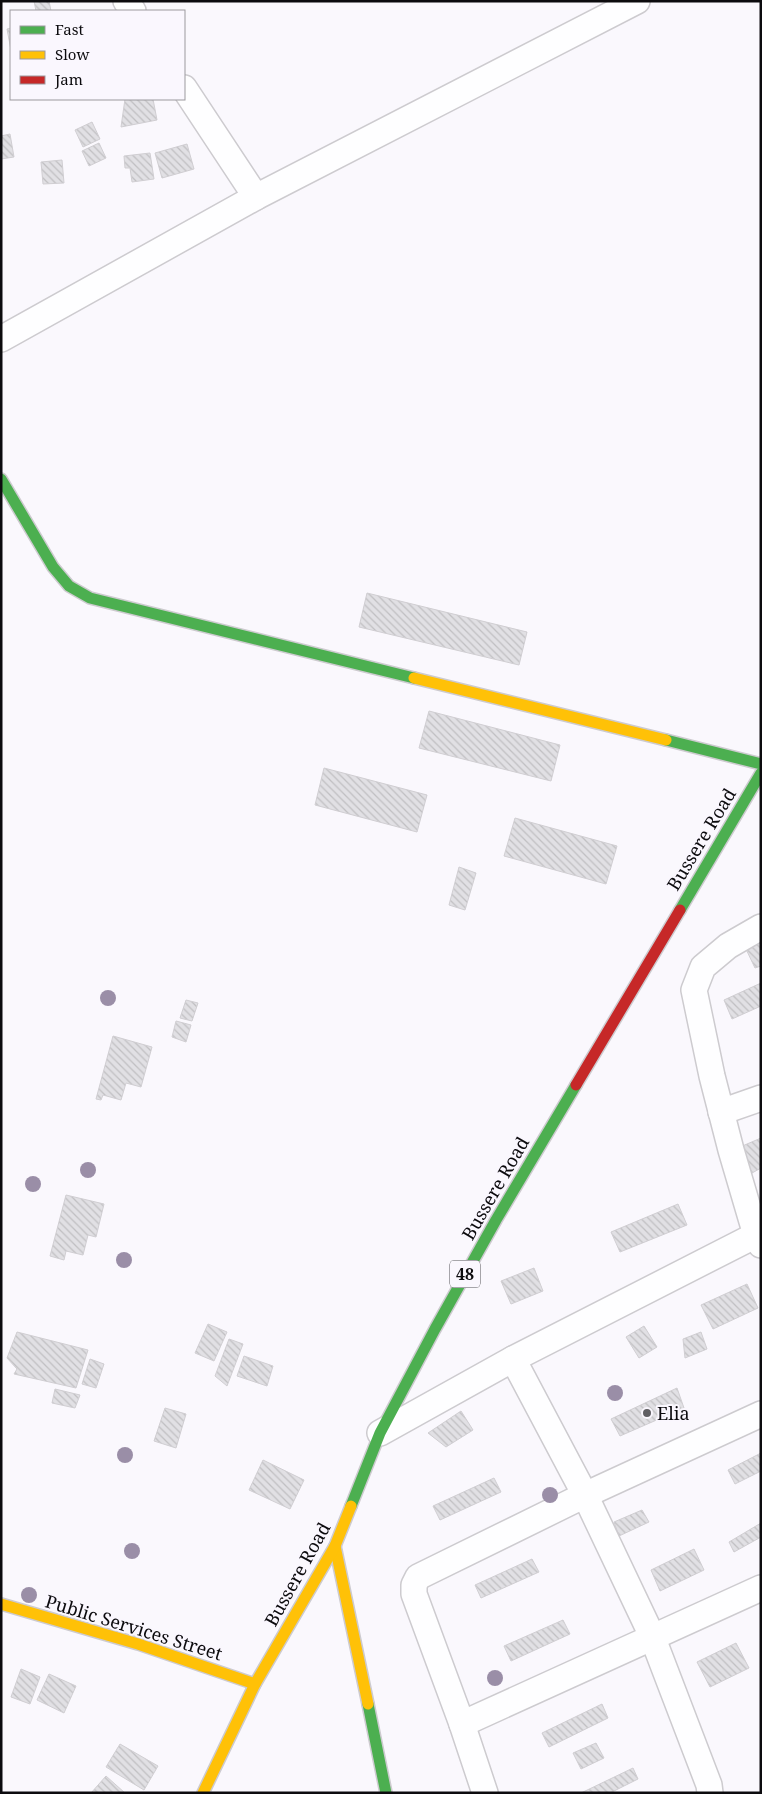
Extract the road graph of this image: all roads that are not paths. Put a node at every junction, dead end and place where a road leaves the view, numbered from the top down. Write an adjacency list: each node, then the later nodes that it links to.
1 (637, 1): 3 (street)
2 (185, 90): 3 (street)
3 (256, 197): 4 (street)
4 (1, 339)
5 (1, 479): 6 (street)
6 (761, 764)
7 (761, 774): 14 (street, Bussere Road / 48)
8 (761, 927): 10 (street)
9 (761, 1098): 10 (street)
10 (722, 1112): 11 (street)
11 (758, 1240): 12 (street)
12 (514, 1359): 14 (street); 15 (street)
13 (761, 1414): 15 (street)
14 (380, 1433): 16 (street, Bussere Road / 48)
15 (586, 1495): 19 (street); 21 (street)
16 (335, 1546): 20 (street, Bussere Road / 48); 23 (street)
17 (761, 1588): 19 (street)
18 (1, 1604): 20 (street, Public Services Street)
19 (652, 1636): 21 (street); 25 (street)
20 (255, 1684): 22 (street, Bussere Road / 48)
21 (462, 1724): 24 (street)
22 (203, 1793)
23 (386, 1793)
24 (485, 1793)
25 (710, 1793)

